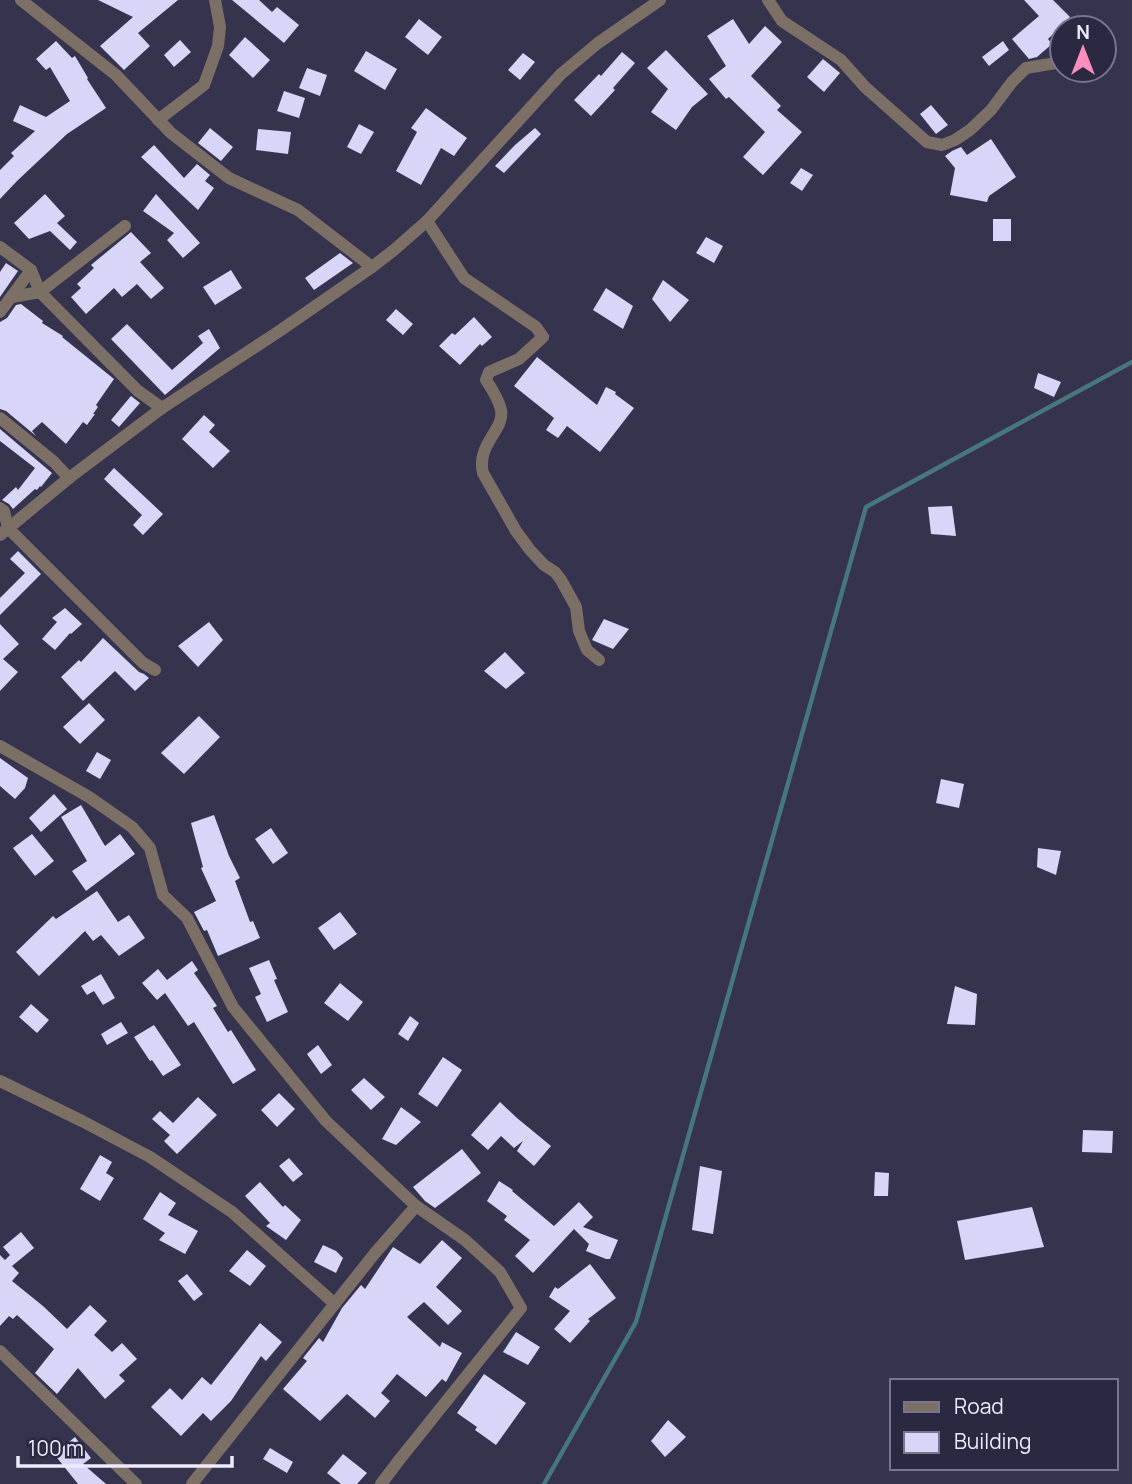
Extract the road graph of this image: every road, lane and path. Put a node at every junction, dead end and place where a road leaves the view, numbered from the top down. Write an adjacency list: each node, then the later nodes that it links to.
1 (21, 0): 6 (street)
2 (215, 0): 6 (street)
3 (660, 0): 7 (street)
4 (768, 0): 5 (street)
5 (1048, 64)
6 (158, 120): 10 (street)
7 (427, 221): 10 (street); 20 (street)
8 (125, 226): 12 (street)
9 (0, 247): 11 (street)
10 (372, 267): 15 (street)
11 (31, 270): 12 (street); 13 (street)
12 (40, 292): 13 (street); 15 (street)
13 (12, 297): 14 (street)
14 (0, 312)
15 (162, 408): 17 (street)
16 (0, 418): 17 (street)
17 (69, 478): 19 (street)
18 (0, 508): 19 (street)
19 (4, 531): 21 (street)
20 (599, 660)
21 (155, 670)
22 (0, 746): 24 (street)
23 (0, 1081): 25 (street)
24 (416, 1206): 25 (street); 29 (street)
25 (335, 1304): 28 (street)
26 (0, 1352): 27 (street)
27 (136, 1484)
28 (192, 1484)
29 (381, 1484)

